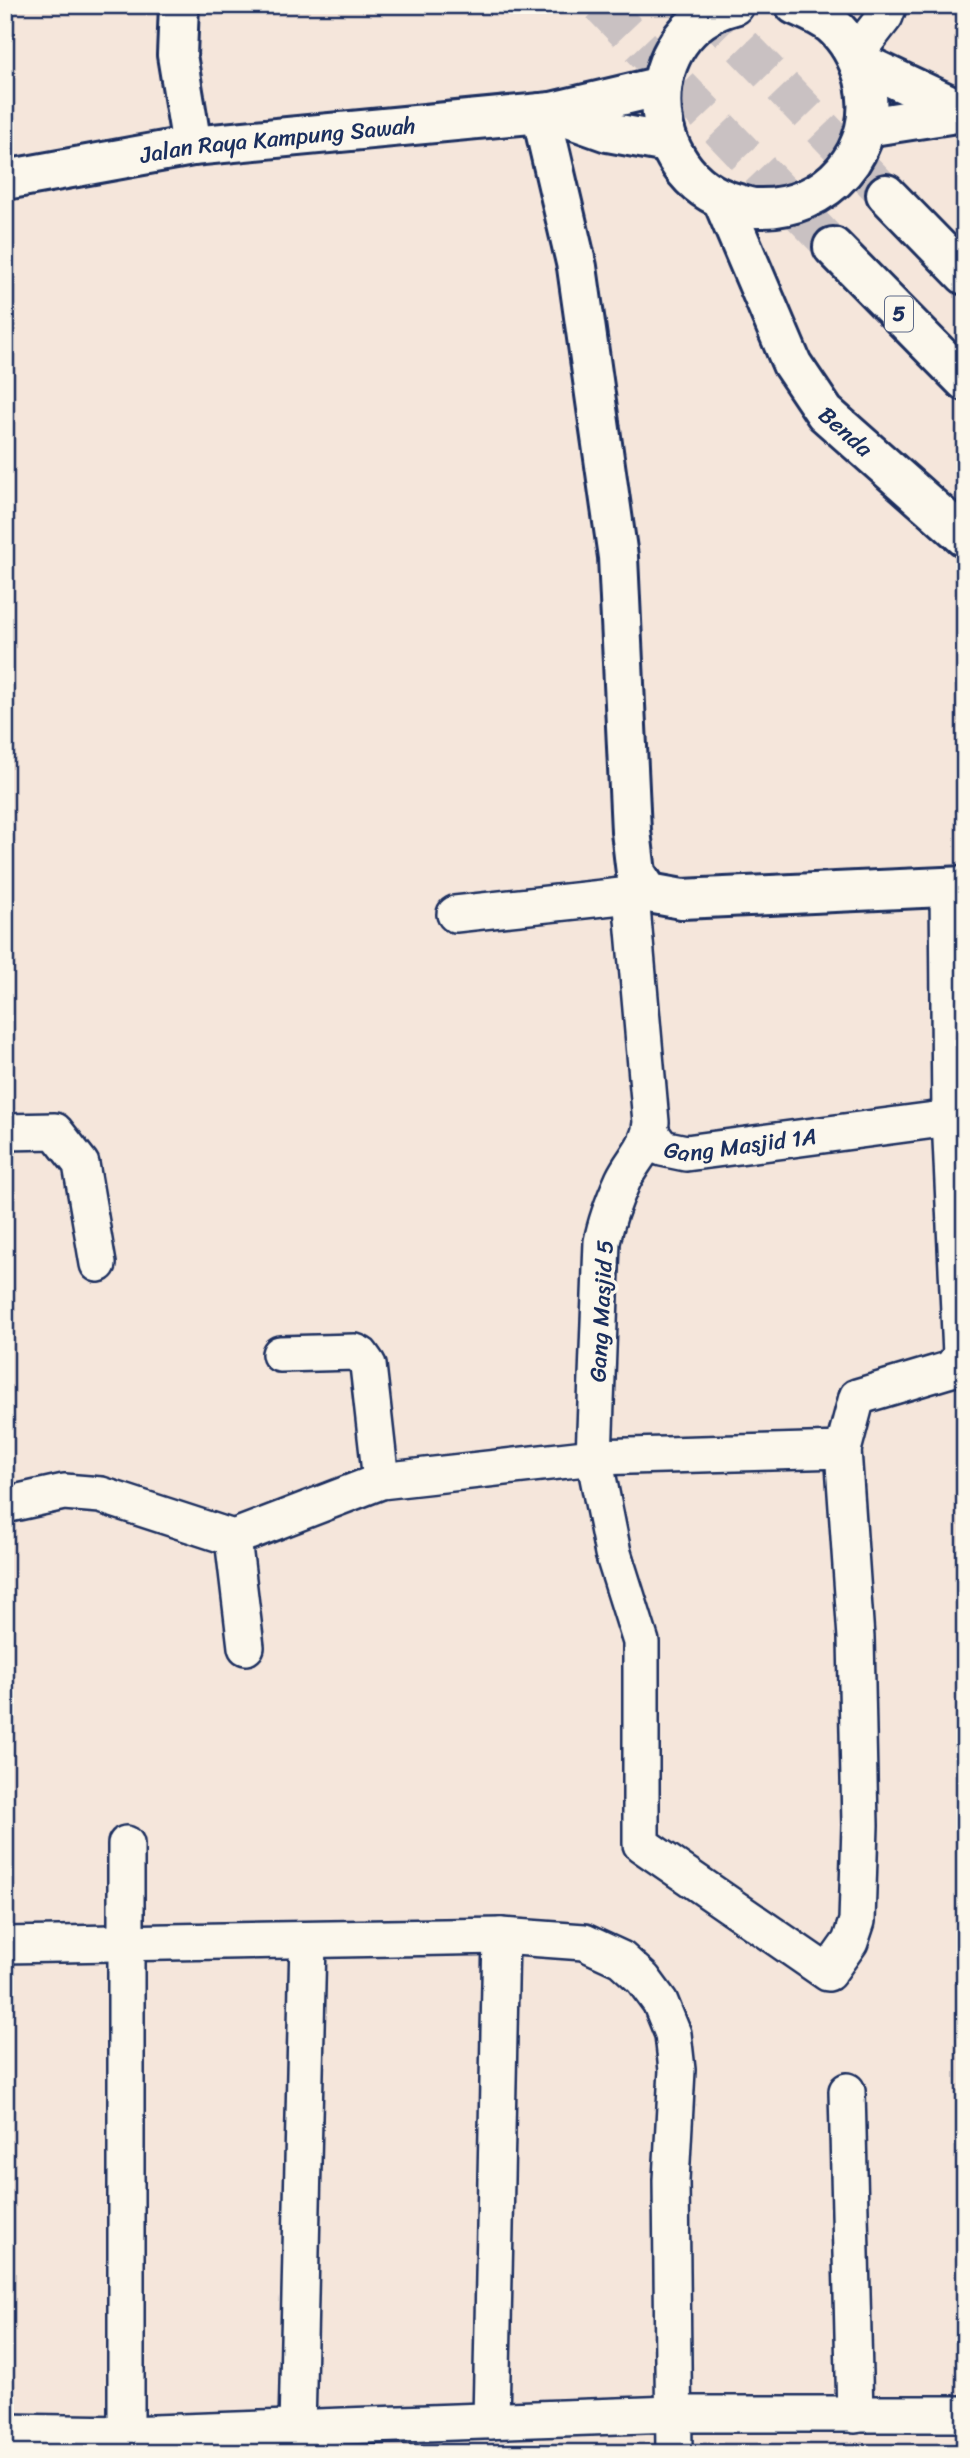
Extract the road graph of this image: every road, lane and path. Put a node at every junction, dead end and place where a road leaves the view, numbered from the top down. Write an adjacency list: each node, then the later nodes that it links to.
1 (179, 5): 11 (main road)
2 (889, 5): 5 (street)
3 (727, 6): 6 (main road)
4 (807, 8): 5 (main road)
5 (857, 58): 7 (main road); 9 (main road)
6 (662, 86): 8 (main road, Jalan Raya Kampung Sawah); 10 (main road)
7 (964, 112): 9 (main road)
8 (546, 113): 10 (main road, Jalan Raya Kampung Sawah); 11 (main road, Jalan Raya Kampung Sawah); 22 (main road)
9 (866, 127): 15 (main road)
10 (668, 143): 14 (main road)
11 (192, 146): 12 (main road, Jalan Raya Kampung Sawah)
12 (5, 180)
13 (886, 194): 17 (main road)
14 (722, 199): 15 (main road); 18 (main road, Benda)
15 (787, 206): 18 (main road, Benda)
16 (833, 247): 19 (main road, 5)
17 (965, 275)
18 (763, 299): 20 (main road, Benda)
19 (965, 381)
20 (965, 537)
21 (956, 887): 22 (main road); 24 (street)
22 (640, 895): 23 (street); 26 (street, Gang Masjid 1A)
23 (455, 914)
24 (950, 1118): 26 (street, Gang Masjid 1A); 29 (street)
25 (5, 1132): 27 (street)
26 (650, 1133): 30 (street, Gang Masjid 5)
27 (98, 1264)
28 (280, 1354): 31 (street)
29 (843, 1450): 30 (street); 30 (street, Gang Masjid 5)
30 (594, 1457): 31 (street)
31 (381, 1481): 33 (street)
32 (5, 1505): 33 (street)
33 (233, 1538): 34 (street)
34 (246, 1647)
35 (126, 1844): 38 (street)
36 (501, 1936): 37 (street); 41 (street); 44 (street)
37 (308, 1940): 38 (street); 45 (street)
38 (125, 1942): 39 (street); 47 (street)
39 (5, 1945)
40 (847, 2091): 43 (street)
41 (673, 2414): 43 (street); 44 (street); 48 (street)
42 (965, 2414): 43 (street)
43 (855, 2415)
44 (491, 2421): 45 (street)
45 (297, 2429): 47 (street)
46 (5, 2432): 47 (street)
47 (126, 2434)
48 (674, 2453)

